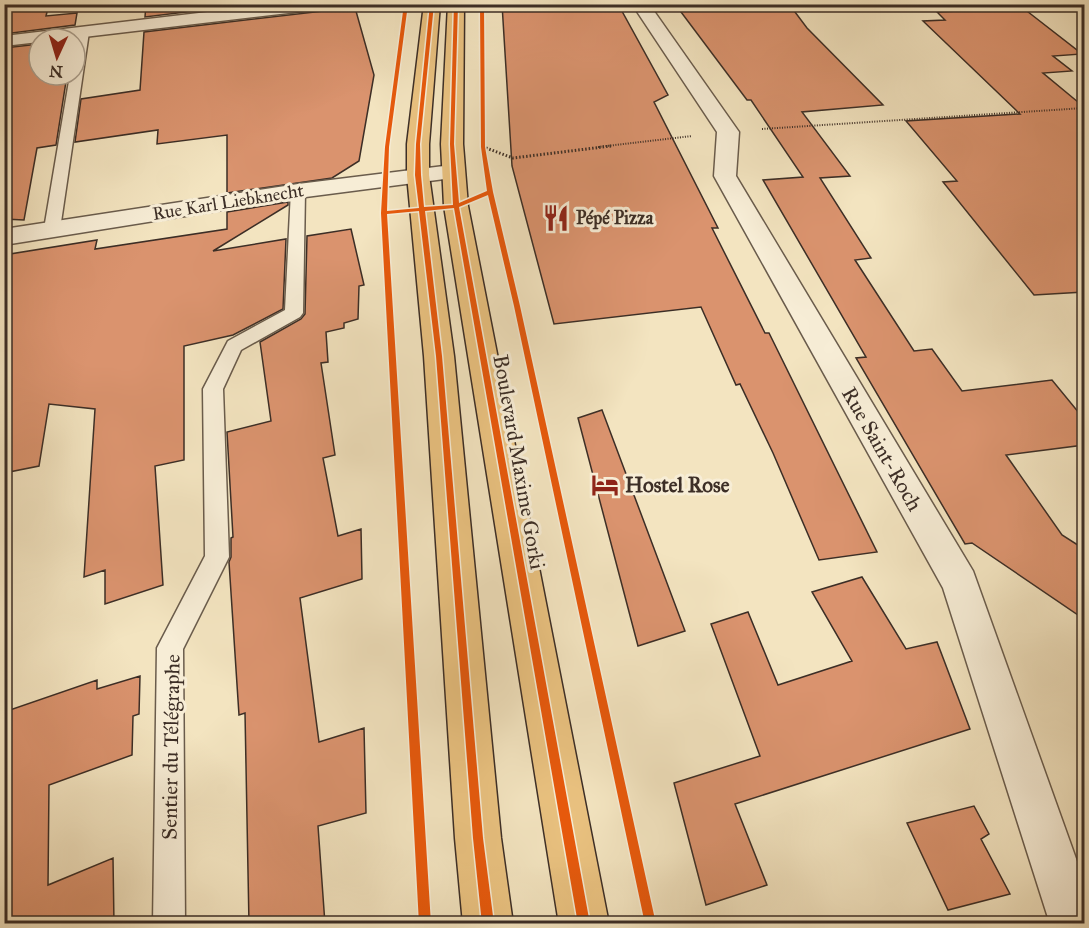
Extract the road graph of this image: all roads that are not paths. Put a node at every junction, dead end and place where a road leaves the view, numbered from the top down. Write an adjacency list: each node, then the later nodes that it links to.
1 (323, 4): 7 (street)
2 (432, 4): 12 (main road)
3 (456, 4): 11 (main road, Boulevard Maxime Gorki)
4 (640, 4): 19 (street, Rue Saint-Roch)
5 (84, 14): 6 (street)
6 (83, 27)
7 (87, 32)
8 (27, 38): 9 (street)
9 (4, 41)
10 (74, 87): 14 (lane)
11 (452, 172): 12 (street, Rue Karl Liebknecht); 18 (main road, Boulevard Maxime Gorki)
12 (418, 175): 13 (street, Rue Karl Liebknecht); 17 (main road)
13 (298, 191): 14 (street, Rue Karl Liebknecht); 16 (lane, Sentier du Télégraphe)
14 (52, 229): 15 (street, Rue Karl Liebknecht)
15 (4, 237)
16 (169, 924)
17 (488, 924)
18 (584, 924)
19 (1075, 924)

